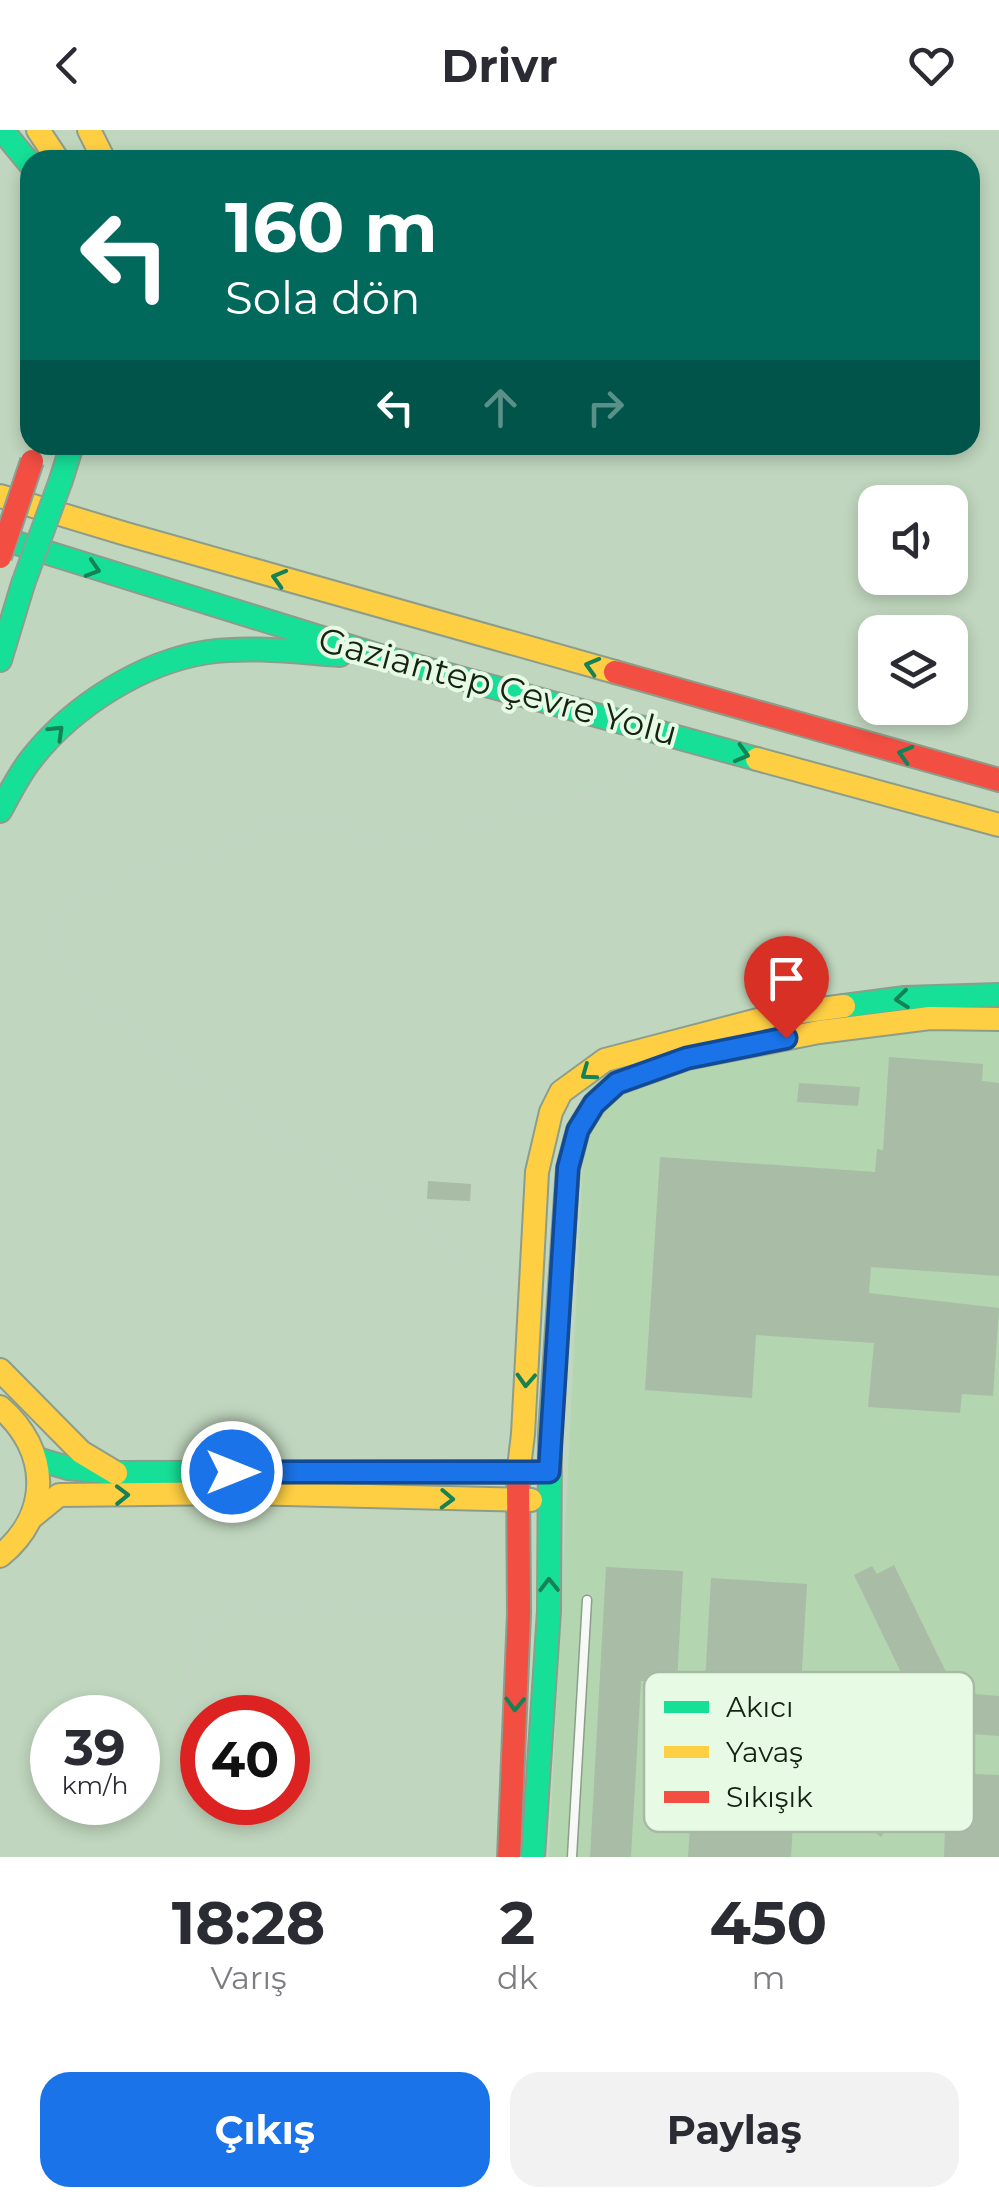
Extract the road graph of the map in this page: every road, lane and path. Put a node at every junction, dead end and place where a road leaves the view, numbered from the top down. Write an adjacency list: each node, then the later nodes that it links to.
1 (2, 130): 2 (main road)
2 (20, 152)
3 (33, 455): 7 (main road, bridge)
4 (69, 455): 9 (main road, bridge)
5 (0, 496): 11 (main road, Gaziantep Çevre Yolu, one-way to 5)
6 (0, 538): 8 (main road, Gaziantep Çevre Yolu, one-way to 8)
7 (0, 557)
8 (383, 657): 10 (main road, Gaziantep Çevre Yolu); 12 (main road, one-way to 8)
9 (0, 660)
10 (654, 730): 13 (main road, Gaziantep Çevre Yolu, one-way to 13); 16 (path)
11 (999, 780)
12 (0, 811)
13 (999, 826)
14 (999, 995): 16 (main road, one-way to 16)
15 (999, 1019): 21 (main road)
16 (530, 1309): 20 (main road, one-way to 20)
17 (0, 1370): 22 (main road)
18 (0, 1407): 19 (main road)
19 (37, 1459): 22 (main road); 25 (main road)
20 (518, 1472): 21 (main road); 22 (main road); 24 (main road)
21 (549, 1472): 23 (main road)
22 (116, 1473)
23 (548, 1499): 24 (main road); 31 (main road, one-way to 23)
24 (518, 1501): 25 (main road, one-way to 24); 28 (main road)
25 (32, 1517): 26 (main road)
26 (0, 1556)
27 (587, 1600): 32 (lane)
28 (519, 1613): 29 (path); 30 (main road, one-way to 30)
29 (175, 1857)
30 (510, 1857)
31 (533, 1857)
32 (572, 1857)

